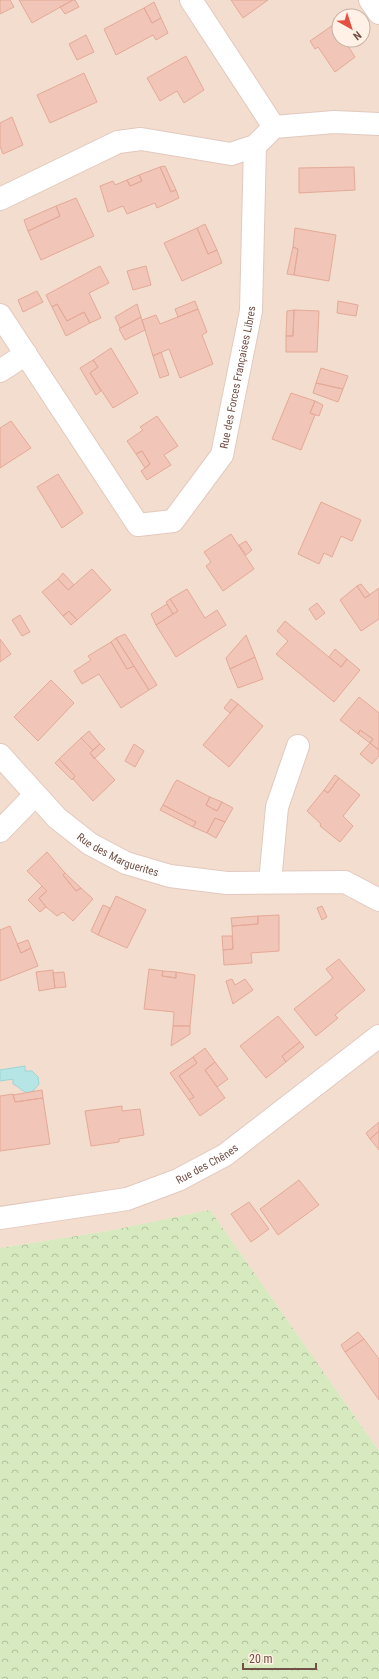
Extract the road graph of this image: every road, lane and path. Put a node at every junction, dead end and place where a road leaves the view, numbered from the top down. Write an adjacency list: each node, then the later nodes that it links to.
1 (191, 0): 5 (street)
2 (370, 0): 3 (street)
3 (379, 13)
4 (379, 124): 5 (street)
5 (274, 127): 6 (street)
6 (255, 146): 7 (street); 9 (street, Rue des Forces Françaises Libres)
7 (0, 199)
8 (0, 315): 9 (street, Rue des Forces Françaises Libres)
9 (26, 354): 10 (street)
10 (0, 371)
11 (298, 746): 15 (street)
12 (0, 755): 13 (street, Rue des Marguerites)
13 (35, 795): 14 (street); 15 (street, Rue des Marguerites)
14 (0, 831)
15 (270, 882): 16 (street, Rue des Marguerites)
16 (379, 900)
17 (379, 1036): 18 (street, Rue des Chênes)
18 (0, 1218)

